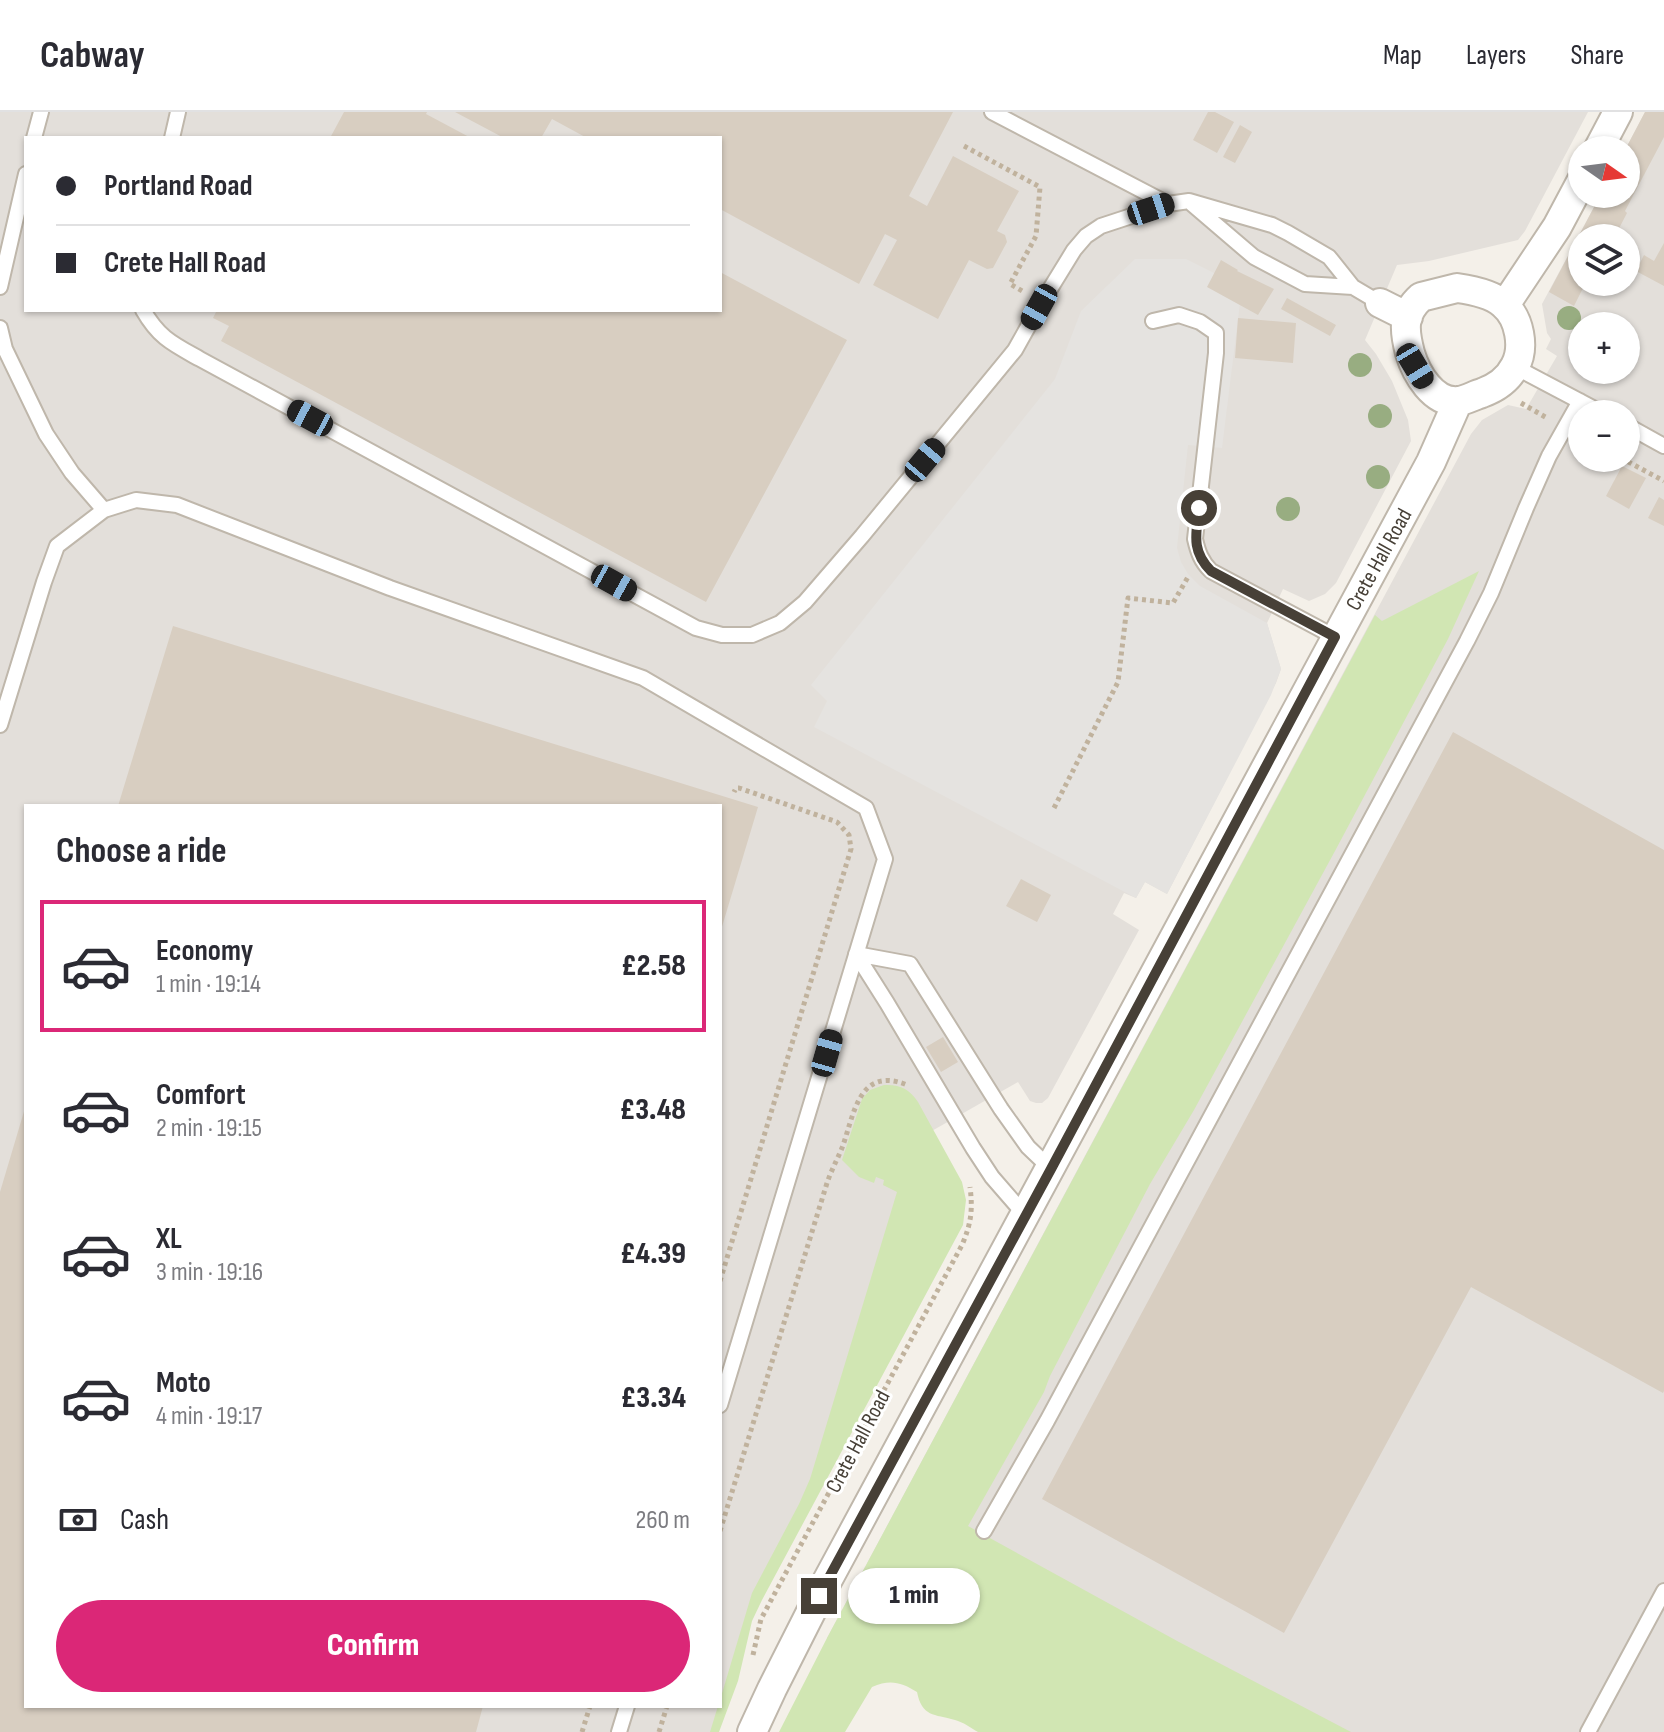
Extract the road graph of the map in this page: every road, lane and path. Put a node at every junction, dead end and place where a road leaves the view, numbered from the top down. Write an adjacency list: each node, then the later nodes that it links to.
1 (41, 112): 5 (lane)
2 (178, 112): 6 (lane)
3 (1618, 112): 7 (street)
4 (999, 114): 11 (lane)
5 (35, 136)
6 (172, 136)
7 (1605, 136)
8 (964, 146): 15 (path)
9 (24, 183): 13 (lane)
10 (1189, 201): 11 (lane); 14 (lane); 14 (lane)
11 (1168, 204): 15 (lane)
12 (1568, 206): 17 (street)
13 (0, 287)
14 (1353, 287): 16 (lane)
15 (1042, 302): 18 (lane)
16 (1380, 303): 19 (street)
17 (1505, 305): 19 (street); 22 (street)
18 (144, 312)
19 (1408, 317): 24 (street)
20 (1153, 321): 33 (lane)
21 (0, 328): 32 (lane)
22 (1515, 367): 23 (lane); 24 (street)
23 (1578, 400)
24 (1458, 401): 34 (street, Crete Hall Road)
25 (1511, 403): 27 (path)
26 (1568, 423): 27 (lane)
27 (1565, 428): 46 (lane)
28 (1640, 433): 29 (lane)
29 (1664, 446)
30 (1640, 468): 31 (path)
31 (1664, 481)
32 (104, 510): 35 (lane); 38 (lane)
33 (1202, 562): 34 (lane); 37 (path)
34 (1335, 637): 40 (street, Crete Hall Road)
35 (0, 725)
36 (734, 792): 43 (path)
37 (1054, 808)
38 (856, 954): 40 (lane); 42 (lane); 44 (lane)
39 (914, 1090): 45 (path)
40 (1051, 1169): 42 (street, Crete Hall Road)
41 (969, 1184): 48 (path, Crete Hall Road)
42 (1025, 1215): 55 (street, Crete Hall Road)
43 (722, 1274)
44 (722, 1398)
45 (722, 1524)
46 (984, 1531)
47 (1664, 1591): 56 (lane)
48 (751, 1661)
49 (589, 1708): 52 (path)
50 (626, 1708): 53 (lane)
51 (666, 1708): 54 (path)
52 (582, 1732)
53 (619, 1732)
54 (659, 1732)
55 (752, 1732)
56 (1588, 1732)

